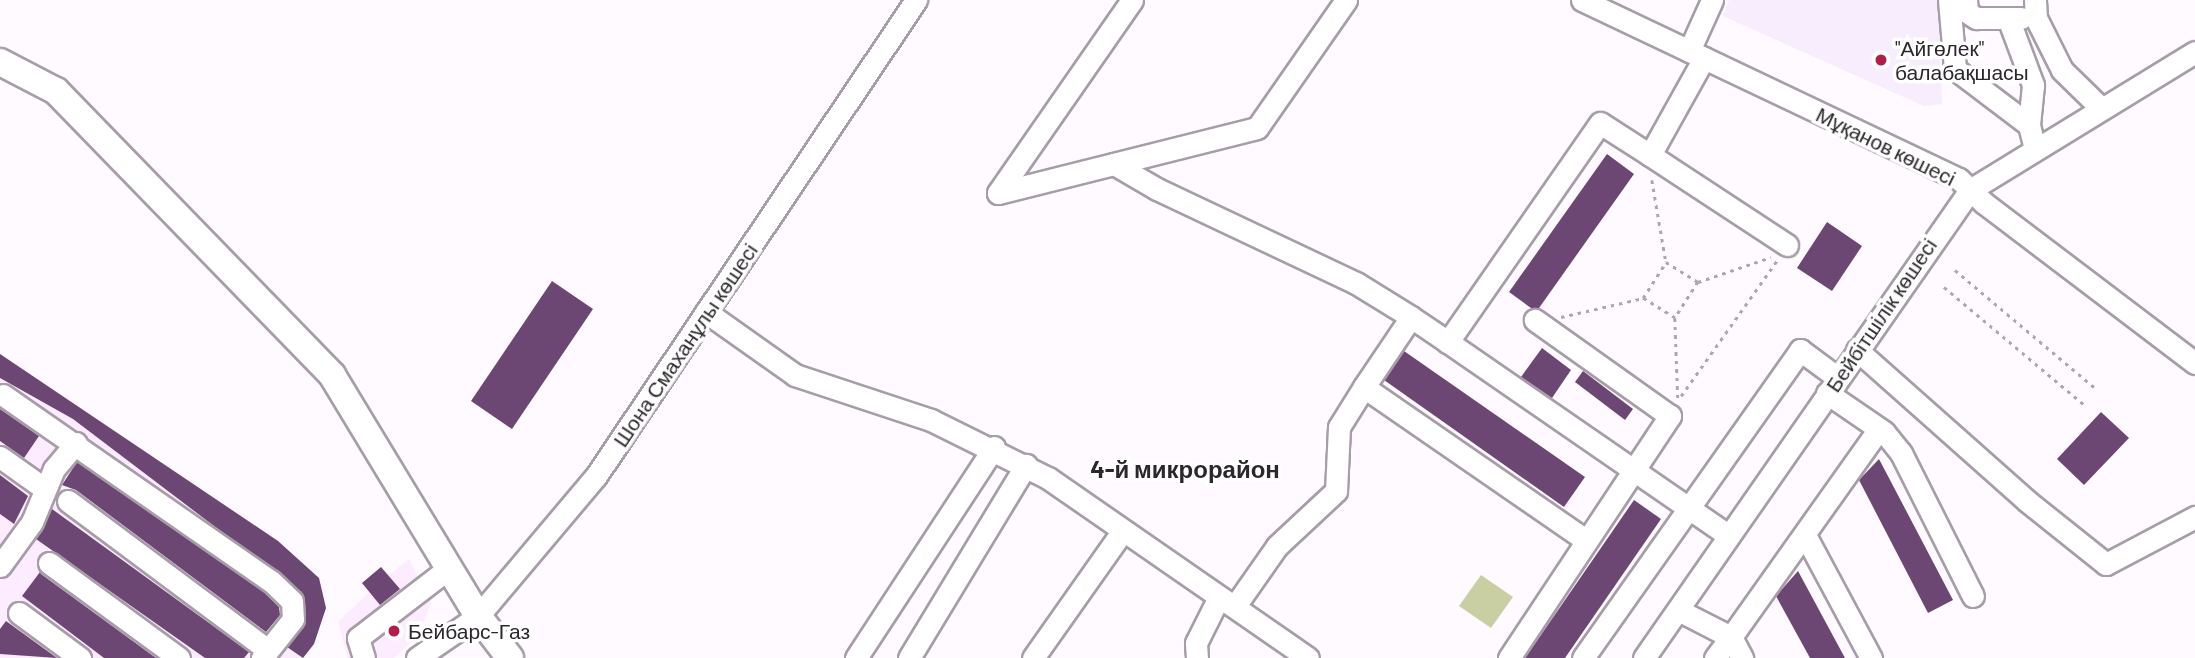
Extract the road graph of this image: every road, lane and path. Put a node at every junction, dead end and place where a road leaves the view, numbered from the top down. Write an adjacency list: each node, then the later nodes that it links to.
1 (916, 0): 25 (street, Шона Смаханұлы көшесі)
2 (1132, 0): 17 (street)
3 (1346, 0): 17 (street)
4 (1582, 0): 11 (street, Мұқанов көшесі)
5 (1712, 0): 11 (street)
6 (1949, 0): 14 (street)
7 (1966, 0): 9 (street)
8 (2035, 9): 9 (street); 13 (street)
9 (2008, 18): 14 (street)
10 (2195, 51): 13 (street, Бейбітшілік көшесі)
11 (1697, 54): 16 (street); 18 (street, Мұқанов көшесі)
12 (0, 62): 56 (main road)
13 (2101, 108): 15 (street, Бейбітшілік көшесі)
14 (2029, 125): 15 (street)
15 (2035, 149): 18 (street, Бейбітшілік көшесі)
16 (1650, 155): 19 (street); 20 (path); 29 (street)
17 (1114, 164): 26 (street)
18 (1970, 190): 30 (street, Бейбітшілік көшесі); 31 (street, Мұқанов көшесі)
19 (1787, 246)
20 (1666, 261): 22 (path); 24 (path)
21 (1955, 270): 34 (path)
22 (1698, 282): 27 (path); 36 (path)
23 (1944, 287): 37 (path)
24 (1643, 298): 27 (path); 28 (path)
25 (706, 312): 41 (street); 61 (street, Шона Смаханұлы көшесі)
26 (1411, 317): 29 (street); 33 (street)
27 (1675, 318): 36 (path)
28 (1535, 320): 38 (street)
29 (1448, 342): 44 (street)
30 (1857, 350): 32 (street, Бейбітшілік көшесі); 48 (street)
31 (2195, 363)
32 (1833, 386): 39 (street); 47 (street); 51 (street, Бейбітшілік көшесі)
33 (1364, 387): 53 (street); 58 (street)
34 (2094, 387)
35 (3, 395): 40 (street)
36 (1681, 396): 38 (path)
37 (2086, 406)
38 (1670, 416): 44 (street)
39 (1879, 429): 50 (street); 57 (street)
40 (76, 443): 45 (street); 64 (street)
41 (995, 447): 43 (street); 70 (street)
42 (0, 457): 45 (street)
43 (1027, 465): 49 (street); 71 (street)
44 (1632, 470): 47 (street); 53 (street)
45 (45, 489): 52 (street)
46 (68, 501): 64 (street)
47 (1690, 507): 51 (street); 75 (street)
48 (2195, 517)
49 (1122, 532): 58 (street); 72 (street)
50 (1805, 535): 62 (street); 79 (street)
51 (1729, 537): 59 (street, Бейбітшілік көшесі)
52 (7, 540): 55 (street)
53 (1586, 540): 74 (street)
54 (49, 563): 66 (street)
55 (0, 566)
56 (449, 568): 61 (main road); 67 (street)
57 (1973, 596)
58 (1227, 602): 63 (street); 73 (street)
59 (1678, 610): 62 (street); 76 (street, Бейбітшілік көшесі)
60 (19, 613): 65 (street)
61 (478, 616): 68 (street, Шона Смаханұлы көшесі); 69 (main road)
62 (1731, 637): 77 (street); 78 (street)
63 (1192, 653)
64 (265, 654)
65 (80, 658)
66 (179, 658)
67 (364, 658)
68 (417, 658)
69 (510, 658)
70 (856, 658)
71 (909, 658)
72 (1033, 658)
73 (1308, 658)
74 (1508, 658)
75 (1583, 658)
76 (1644, 658)
77 (1716, 658)
78 (1742, 658)
79 (1871, 658)

